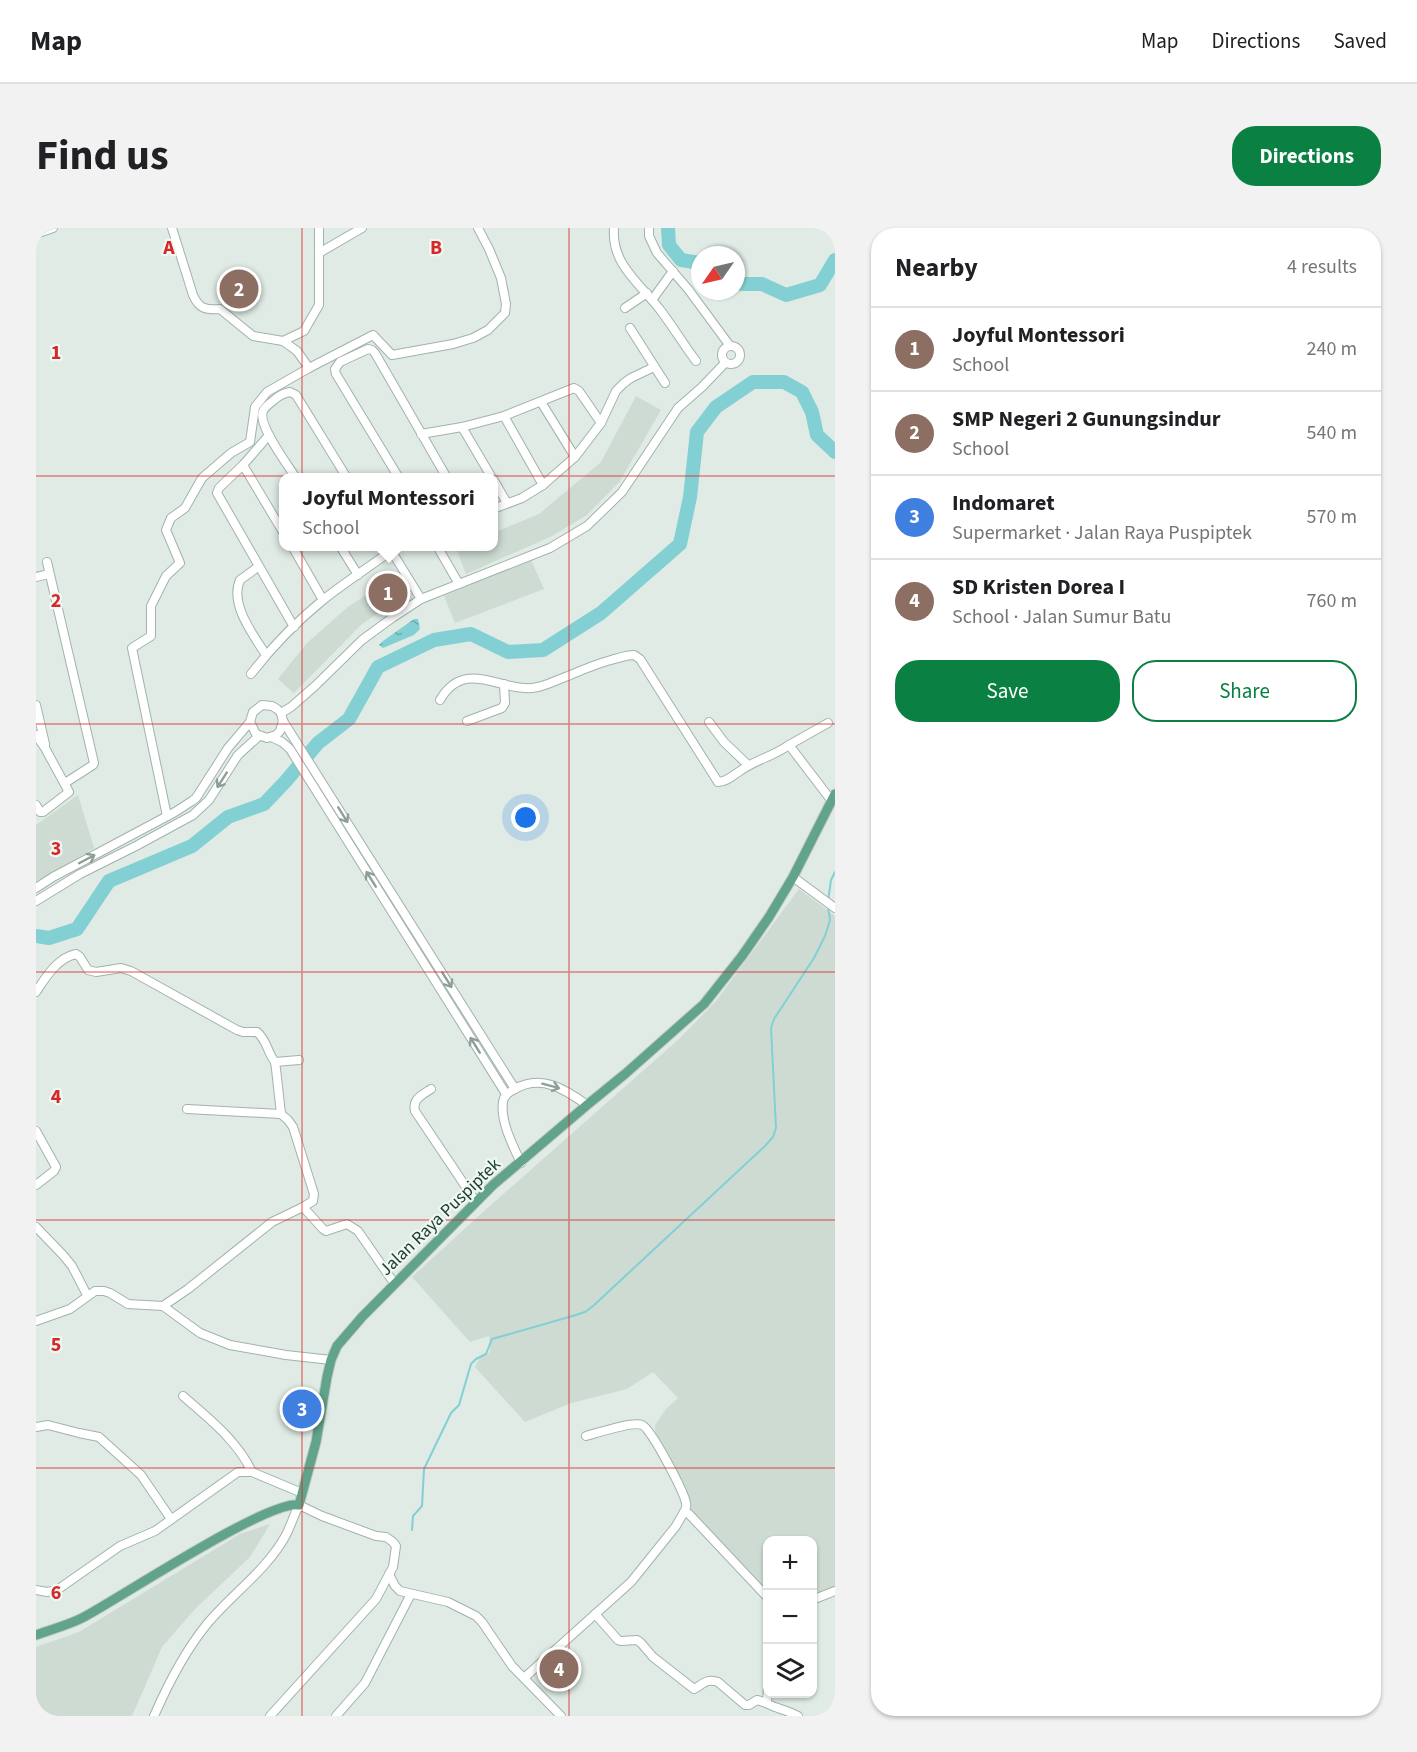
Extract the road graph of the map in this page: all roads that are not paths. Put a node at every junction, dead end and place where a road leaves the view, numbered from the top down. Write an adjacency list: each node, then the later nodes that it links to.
1 (53, 228): 8 (street)
2 (172, 228): 14 (street)
3 (319, 228): 9 (street)
4 (362, 228): 9 (street)
5 (478, 228): 19 (street)
6 (614, 228): 11 (street)
7 (649, 228): 10 (street)
8 (36, 234)
9 (319, 253): 14 (street)
10 (673, 271): 11 (street); 15 (street)
11 (649, 297): 12 (street); 16 (street)
12 (625, 308)
13 (630, 328): 18 (street)
14 (283, 341): 19 (street)
15 (730, 346): 17 (street); 17 (street)
16 (696, 361)
17 (725, 363): 49 (street)
18 (654, 367): 20 (street); 23 (street)
19 (309, 368): 72 (street)
20 (665, 383)
21 (541, 402): 22 (street); 23 (street); 27 (street)
22 (504, 416): 24 (street); 34 (street)
23 (601, 423): 27 (street)
24 (462, 427): 25 (street); 33 (street)
25 (421, 434): 31 (street); 32 (street)
26 (269, 435): 28 (street); 29 (street); 30 (street)
27 (575, 457): 34 (street)
28 (243, 465): 38 (street); 45 (street)
29 (293, 473)
30 (345, 473)
31 (397, 473)
32 (445, 473)
33 (490, 473)
34 (543, 485): 36 (street)
35 (498, 487): 36 (street)
36 (507, 503): 37 (street)
37 (498, 507)
38 (279, 525)
39 (295, 551): 51 (street)
40 (343, 551): 47 (street)
41 (388, 551): 47 (street)
42 (391, 551): 50 (street)
43 (440, 551): 49 (street)
44 (47, 562): 46 (street)
45 (258, 567): 52 (street); 53 (street)
46 (49, 574): 48 (street); 69 (street)
47 (358, 575): 51 (street)
48 (36, 577)
49 (459, 584): 50 (street)
50 (421, 599): 58 (street)
51 (323, 600): 52 (street)
52 (294, 627): 53 (street)
53 (266, 656): 54 (street)
54 (251, 674)
55 (504, 684): 56 (street); 59 (street); 68 (street)
56 (440, 700)
57 (36, 705): 67 (street)
58 (282, 717): 60 (street); 65 (street); 83 (street, one-way to 83)
59 (466, 721)
60 (250, 722): 64 (street); 72 (street)
61 (710, 722): 68 (street)
62 (828, 723): 66 (street)
63 (36, 735): 67 (street)
64 (259, 736): 65 (street); 75 (street, one-way to 75)
65 (271, 737): 84 (street, one-way to 65)
66 (789, 745): 68 (street); 70 (street)
67 (45, 748): 69 (street)
68 (748, 765)
69 (65, 783): 71 (street)
70 (833, 797): 74 (main road, Jalan Raya Puspiptek)
71 (36, 805)
72 (167, 816): 73 (street, one-way to 72)
73 (53, 877): 75 (street); 76 (street)
74 (793, 877): 78 (street); 85 (main road, Jalan Raya Puspiptek)
75 (59, 887): 77 (street)
76 (36, 888)
77 (36, 901)
78 (834, 908)
79 (36, 992): 81 (street)
80 (299, 1060): 81 (street)
81 (275, 1062): 87 (street)
82 (431, 1089): 91 (street)
83 (515, 1089): 84 (street); 85 (street, one-way to 85)
84 (506, 1094): 89 (street)
85 (586, 1105): 89 (main road, Jalan Raya Puspiptek)
86 (187, 1109): 87 (street)
87 (281, 1114): 92 (street)
88 (36, 1131): 90 (street)
89 (521, 1163): 91 (main road, Jalan Raya Puspiptek)
90 (36, 1185)
91 (476, 1202): 94 (main road, Jalan Raya Puspiptek)
92 (303, 1207): 94 (street); 96 (street)
93 (36, 1227): 95 (street)
94 (394, 1283): 98 (main road, Jalan Raya Puspiptek)
95 (87, 1295): 96 (street); 97 (street)
96 (163, 1306): 98 (street)
97 (36, 1321)
98 (331, 1360): 103 (main road, Jalan Raya Puspiptek)
99 (183, 1396): 102 (street)
100 (36, 1427): 106 (street)
101 (586, 1436): 105 (street)
102 (252, 1472): 103 (street); 106 (street)
103 (302, 1493): 104 (main road, Jalan Raya Puspiptek)
104 (299, 1505): 107 (street); 114 (main road); 119 (street, Jalan Raya Puspiptek)
105 (684, 1512): 110 (street); 113 (street)
106 (171, 1519): 108 (street)
107 (389, 1574): 111 (street); 120 (street)
108 (36, 1590)
109 (835, 1591): 112 (street)
110 (763, 1593)
111 (411, 1594): 115 (street); 121 (street)
112 (817, 1598)
113 (595, 1614): 115 (street); 117 (street)
114 (36, 1635)
115 (524, 1678): 118 (street)
116 (767, 1698): 117 (street)
117 (767, 1702): 122 (street)
118 (558, 1715)
119 (154, 1716)
120 (270, 1716)
121 (336, 1716)
122 (798, 1716)

